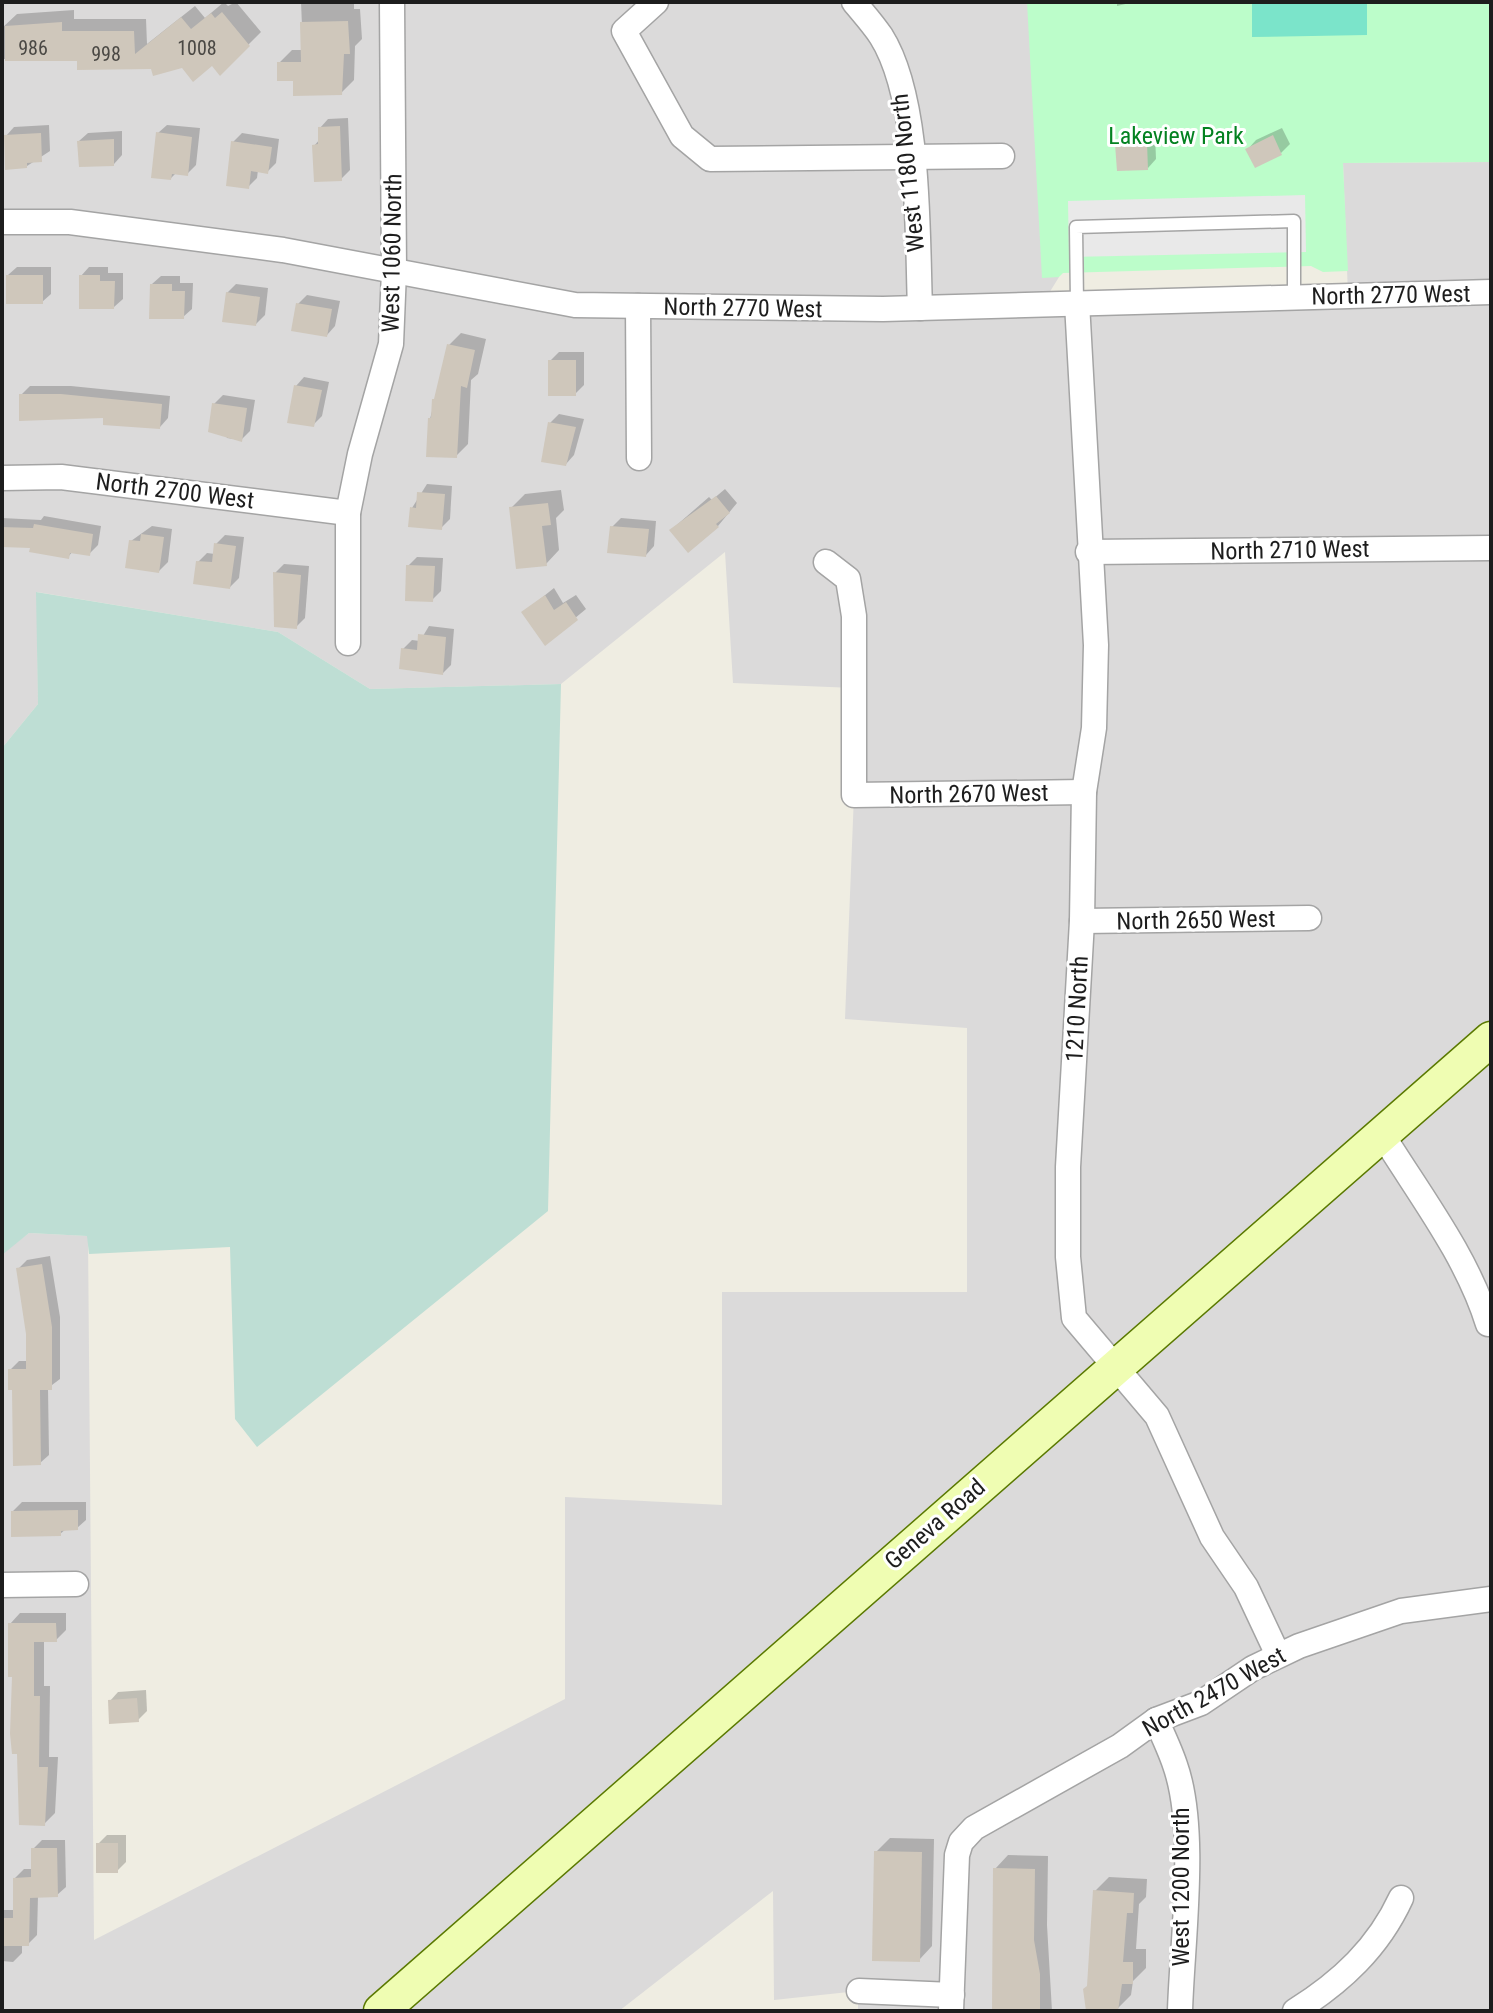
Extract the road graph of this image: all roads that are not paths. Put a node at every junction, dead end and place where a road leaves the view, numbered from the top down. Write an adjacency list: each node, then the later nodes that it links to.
1 (392, 2): 7 (street, West 1060 North)
2 (656, 2): 5 (street)
3 (854, 2): 5 (street, West 1180 North)
4 (1002, 156): 5 (street)
5 (912, 159): 12 (street, West 1180 North)
6 (2, 222): 7 (street, North 2770 West)
7 (394, 271): 11 (street, North 2770 West); 15 (street, West 1060 North)
8 (1491, 292): 9 (street, North 2770 West)
9 (1294, 298): 10 (street, North 2770 West); 10 (lane)
10 (1077, 303): 12 (street, North 2770 West); 17 (street, 1210 North)
11 (638, 306): 12 (street, North 2770 West); 13 (street)
12 (920, 308)
13 (639, 458)
14 (2, 478): 15 (street, North 2700 West)
15 (348, 513): 19 (street, West 1060 North)
16 (1491, 548): 17 (street, North 2710 West)
17 (1088, 552): 20 (street, 1210 North)
18 (826, 562): 20 (street, North 2670 West)
19 (348, 643)
20 (1084, 792): 22 (street, 1210 North)
21 (1309, 918): 22 (street, North 2650 West)
22 (1082, 921): 26 (street, 1210 North)
23 (1491, 1039): 24 (main road, Geneva Road)
24 (1382, 1134): 25 (street); 26 (main road, Geneva Road)
25 (1488, 1324)
26 (1115, 1367): 30 (street, 1210 North); 35 (main road, Geneva Road)
27 (76, 1584): 28 (street)
28 (2, 1585)
29 (1491, 1599): 30 (street, North 2470 West)
30 (1278, 1655): 31 (street, North 2470 West)
31 (1156, 1720): 34 (street, North 2470 West); 36 (street, West 1200 North)
32 (1401, 1898): 37 (street)
33 (859, 1991): 34 (street)
34 (952, 2003)
35 (381, 2011)
36 (1180, 2011)
37 (1295, 2011)

